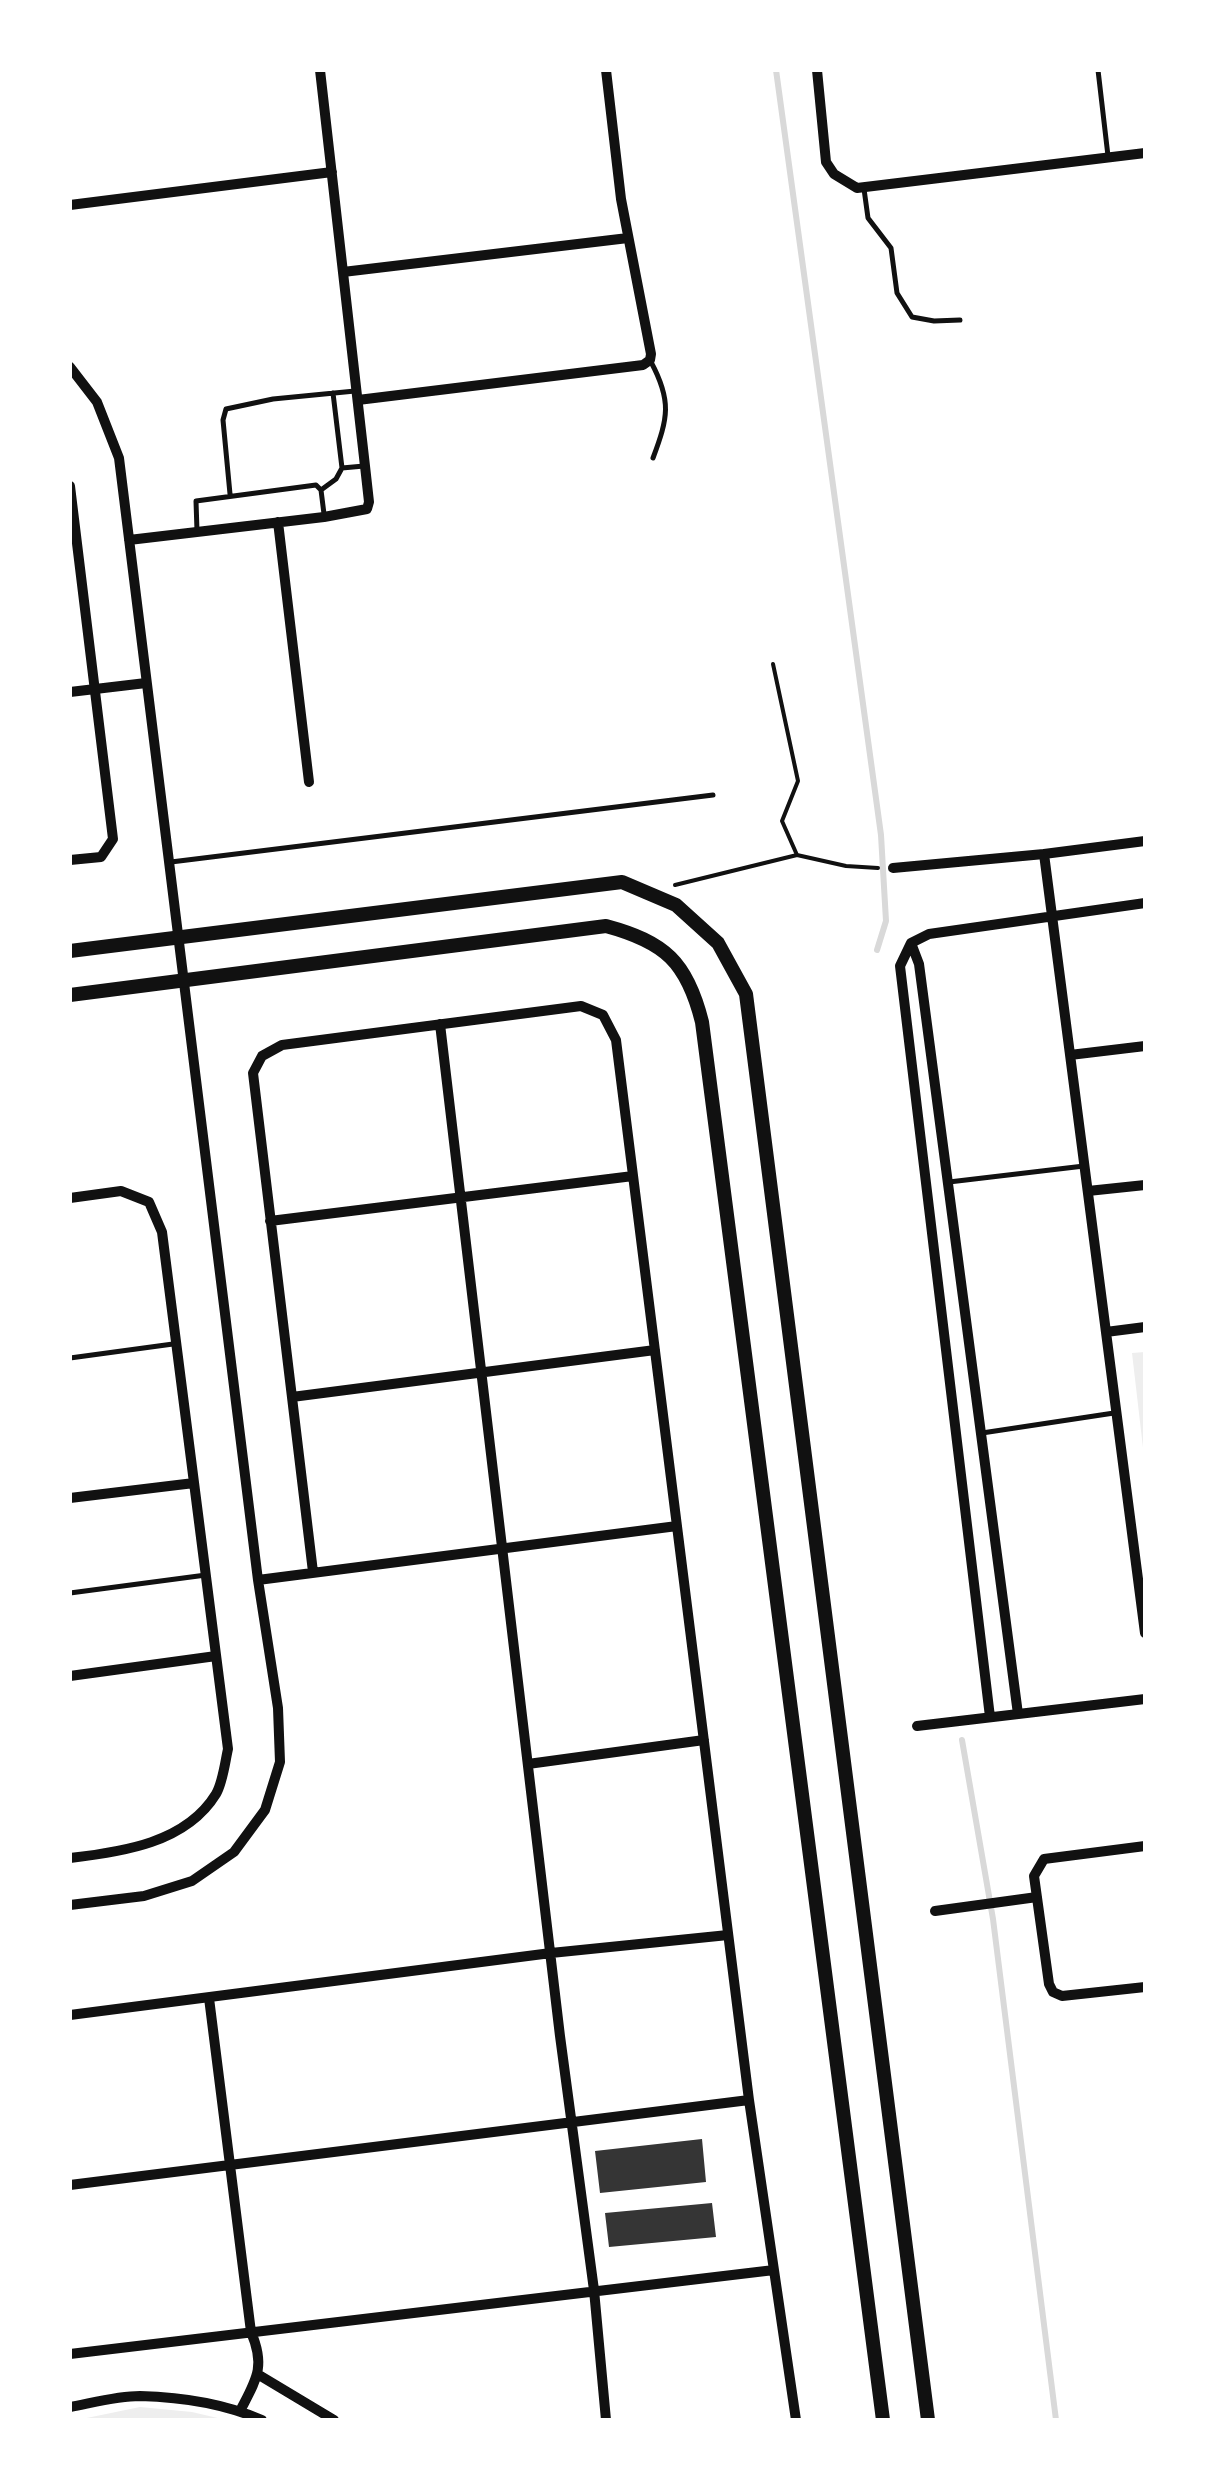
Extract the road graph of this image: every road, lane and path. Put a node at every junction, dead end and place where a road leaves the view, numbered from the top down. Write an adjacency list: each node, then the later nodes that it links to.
1 (320, 70): 7 (street)
2 (606, 70): 10 (street)
3 (817, 70): 8 (street)
4 (1098, 70): 6 (lane)
5 (1145, 153): 6 (street)
6 (1108, 157): 8 (street)
7 (332, 172): 9 (street); 11 (street)
8 (864, 189): 12 (lane)
9 (70, 205)
10 (628, 238): 11 (street); 13 (street)
11 (344, 272): 16 (street)
12 (960, 320)
13 (650, 360): 16 (street); 17 (lane)
14 (70, 368): 27 (street)
15 (333, 393): 16 (lane); 19 (lane); 22 (lane)
16 (357, 395): 18 (street)
17 (653, 458)
18 (365, 466): 19 (lane); 24 (street)
19 (342, 468): 21 (lane)
20 (70, 486): 23 (street)
21 (320, 490): 22 (lane); 24 (lane)
22 (230, 494): 26 (lane)
23 (72, 517): 30 (street)
24 (324, 517): 25 (street)
25 (278, 522): 26 (street); 32 (street)
26 (198, 532): 27 (street)
27 (129, 540): 29 (street)
28 (774, 664): 36 (path)
29 (146, 683): 30 (street); 38 (street)
30 (95, 689): 31 (street); 37 (street)
31 (70, 692)
32 (310, 782)
33 (712, 795): 38 (lane)
34 (1145, 840): 35 (street)
35 (1044, 854): 40 (street); 43 (street)
36 (797, 855): 39 (path); 41 (path)
37 (70, 860)
38 (168, 862): 44 (street)
39 (875, 868)
40 (893, 868)
41 (646, 892): 44 (street); 112 (street)
42 (1145, 903): 43 (street)
43 (1052, 915): 45 (street); 51 (street)
44 (178, 937): 46 (street); 47 (street)
45 (911, 943): 54 (street); 82 (street)
46 (70, 951)
47 (182, 980): 48 (street); 75 (street); 111 (street)
48 (70, 995)
49 (440, 1024): 53 (street); 57 (street); 59 (street)
50 (1145, 1046): 51 (street)
51 (1070, 1055): 52 (street)
52 (1084, 1166): 54 (lane); 56 (street)
53 (633, 1176): 57 (street); 63 (street)
54 (950, 1182): 68 (street)
55 (1145, 1185): 56 (street)
56 (1088, 1191): 61 (street)
57 (460, 1195): 59 (street); 65 (street)
58 (70, 1198): 62 (street)
59 (270, 1222): 66 (street)
60 (1145, 1327): 61 (street)
61 (1106, 1332): 67 (street)
62 (176, 1344): 64 (lane); 69 (street)
63 (655, 1350): 65 (street); 71 (street)
64 (70, 1358)
65 (482, 1372): 66 (street); 72 (street)
66 (292, 1397): 73 (street)
67 (1116, 1413): 68 (lane); 77 (street)
68 (982, 1433): 81 (street)
69 (194, 1482): 70 (street); 74 (street)
70 (70, 1498)
71 (677, 1526): 72 (street); 84 (street)
72 (502, 1548): 73 (street); 85 (street)
73 (313, 1572): 75 (street)
74 (206, 1575): 76 (lane); 78 (street)
75 (258, 1580): 89 (street)
76 (70, 1593)
77 (1145, 1632)
78 (216, 1656): 79 (street); 87 (street)
79 (70, 1676)
80 (1145, 1698): 81 (street)
81 (1018, 1714): 82 (street)
82 (990, 1718): 83 (street)
83 (917, 1726)
84 (704, 1740): 85 (street); 91 (street)
85 (528, 1764): 92 (street)
86 (1145, 1846): 88 (street)
87 (70, 1858)
88 (1037, 1897): 90 (street); 93 (street)
89 (70, 1905)
90 (935, 1911)
91 (728, 1935): 92 (street); 96 (street)
92 (551, 1953): 94 (street); 97 (street)
93 (1145, 1987)
94 (209, 1998): 95 (street); 98 (street)
95 (70, 2016)
96 (749, 2100): 97 (street); 100 (street)
97 (571, 2120): 98 (street); 101 (street)
98 (232, 2165): 99 (street); 102 (street)
99 (70, 2185)
100 (774, 2270): 101 (street); 110 (street)
101 (594, 2290): 102 (street); 109 (street)
102 (252, 2332): 103 (street); 104 (street)
103 (70, 2354)
104 (258, 2375): 106 (street); 108 (street)
105 (70, 2407): 106 (street)
106 (240, 2411): 107 (street)
107 (262, 2420)
108 (334, 2420)
109 (606, 2420)
110 (796, 2420)
111 (882, 2420)
112 (928, 2420)

